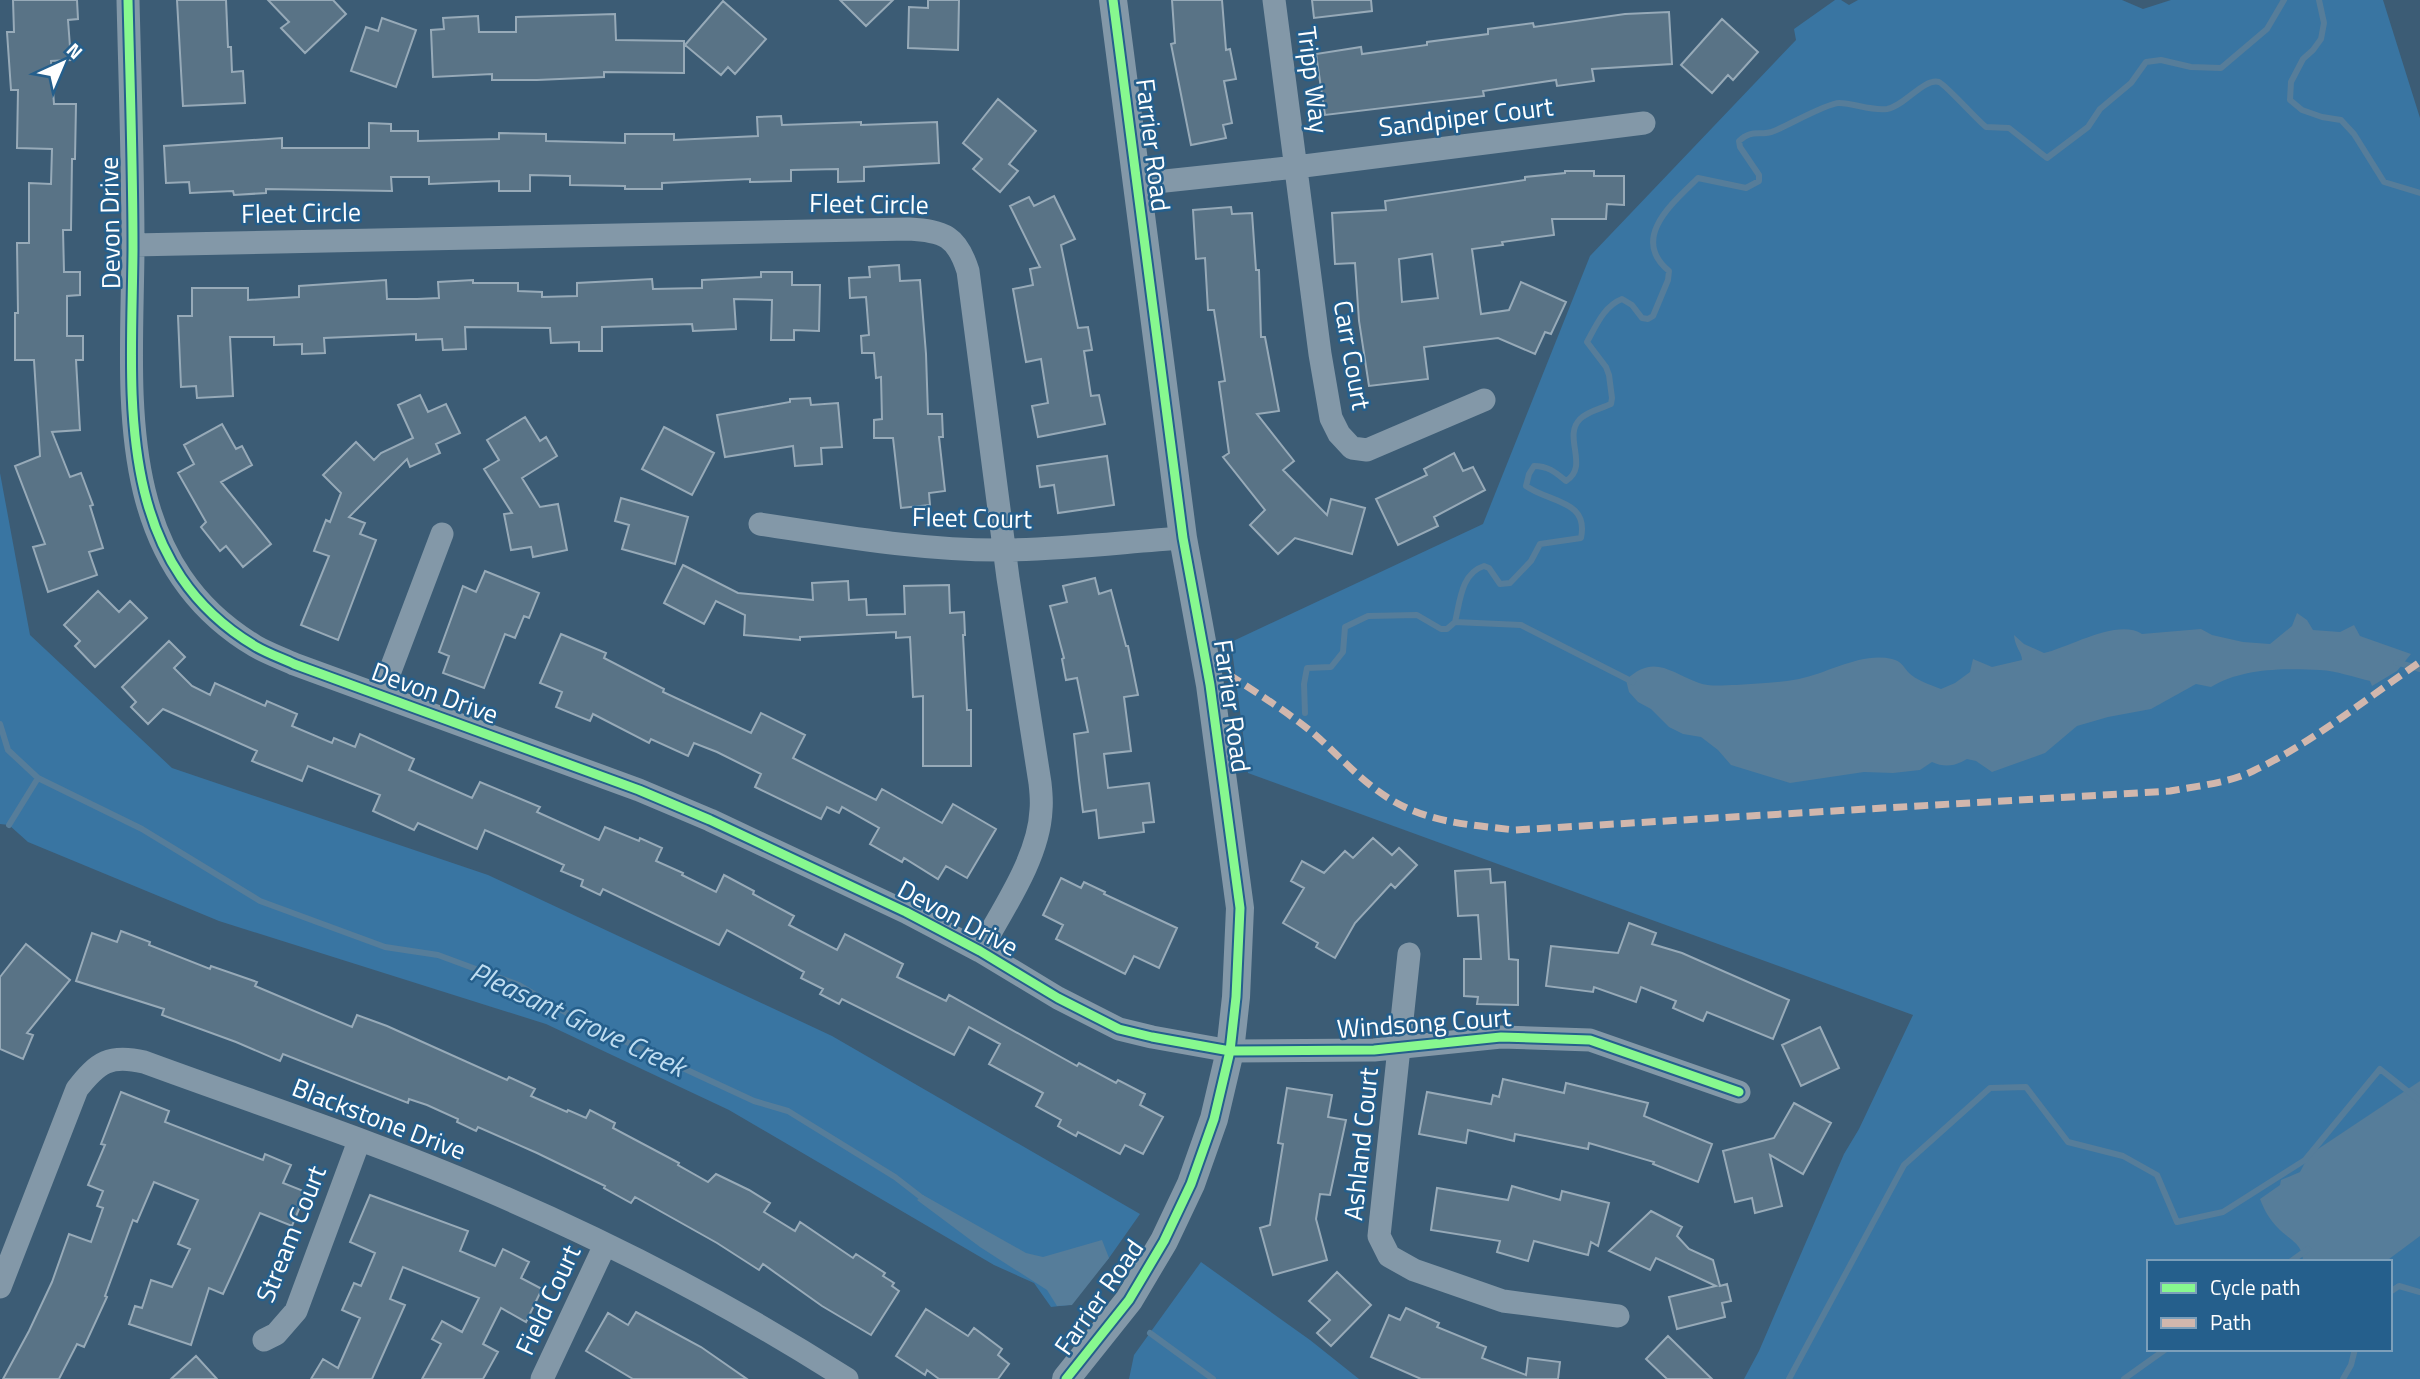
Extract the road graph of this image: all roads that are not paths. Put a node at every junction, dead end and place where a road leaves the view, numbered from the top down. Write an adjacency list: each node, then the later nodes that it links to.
1 (128, 0): 7 (street, Devon Drive)
2 (1113, 0): 6 (street, Farrier Road)
3 (1274, 0): 5 (street, Tripp Way)
4 (1644, 123): 5 (street, Sandpiper Court)
5 (1296, 167): 6 (street, Sandpiper Court); 8 (street, Carr Court)
6 (1137, 184): 11 (street, Farrier Road)
7 (133, 245): 12 (street, Fleet Circle); 13 (street, Devon Drive)
8 (1484, 400)
9 (760, 524): 12 (street, Fleet Court)
10 (442, 534): 13 (street)
11 (1183, 538): 12 (street, Fleet Court); 17 (street, Farrier Road)
12 (1005, 550): 14 (street, Fleet Circle)
13 (381, 695): 14 (street, Devon Drive)
14 (980, 951): 17 (street, Devon Drive)
15 (1409, 954): 16 (street, Ashland Court)
16 (1399, 1049): 17 (street, Windsong Court); 18 (street, Windsong Court); 22 (street, Ashland Court)
17 (1230, 1051): 26 (street, Farrier Road)
18 (1739, 1092)
19 (359, 1141): 20 (street, Blackstone Drive); 21 (street, Blackstone Drive); 23 (street, Stream Court)
20 (605, 1245): 24 (street, Field Court); 25 (street, Blackstone Drive)
21 (0, 1287)
22 (1618, 1316)
23 (264, 1340)
24 (542, 1379)
25 (848, 1379)
26 (1066, 1379)

